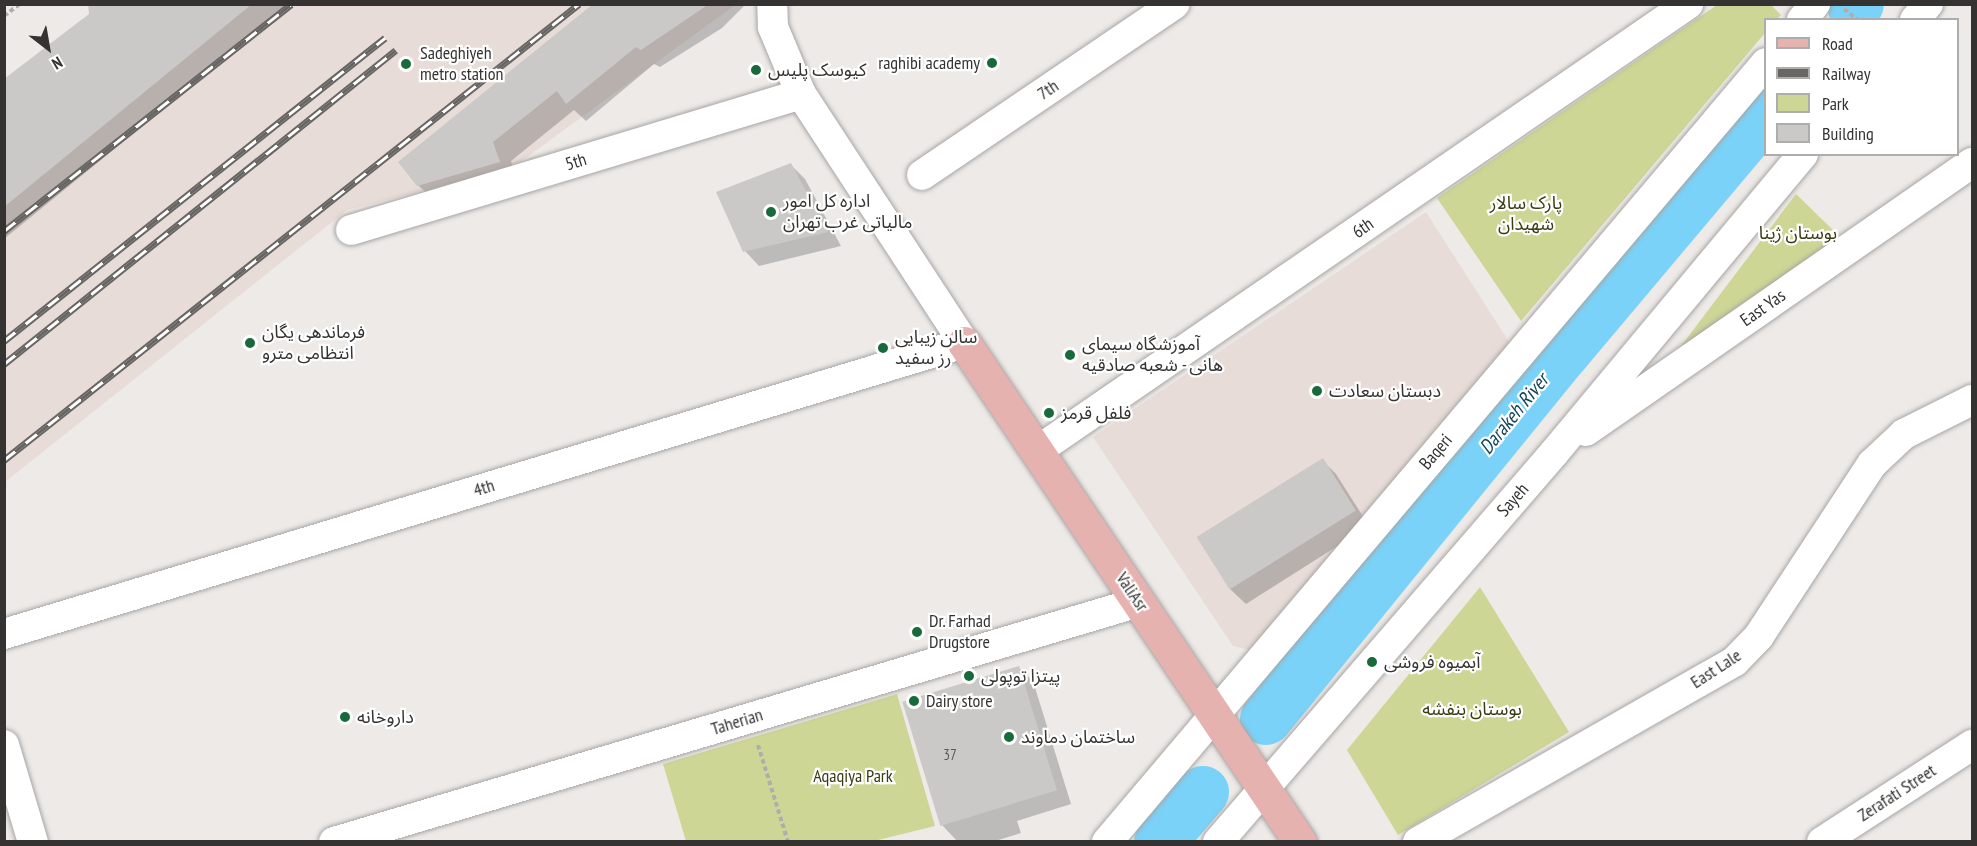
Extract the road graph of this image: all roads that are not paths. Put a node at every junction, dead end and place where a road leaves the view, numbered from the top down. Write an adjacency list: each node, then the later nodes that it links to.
1 (772, 4): 7 (street)
2 (1175, 4): 10 (street, 7th)
3 (1688, 4): 14 (street, 6th)
4 (1928, 4): 5 (street)
5 (1917, 18)
6 (1764, 65): 18 (street, Baqeri)
7 (801, 94): 11 (street, 5th); 12 (street)
8 (1801, 156): 15 (street, Sayeh)
9 (1972, 163): 15 (street, East Yas)
10 (922, 175)
11 (351, 230)
12 (964, 343): 14 (main road, ValiAsr); 17 (street, 4th)
13 (1972, 400): 27 (street, East Lale)
14 (1037, 451): 16 (main road, ValiAsr)
15 (1554, 453): 21 (street, Sayeh)
16 (1139, 602): 18 (main road, ValiAsr); 23 (street, Taherian)
17 (4, 634)
18 (1215, 714): 21 (main road, ValiAsr); 24 (street, Baqeri)
19 (1972, 745): 28 (street, Zerafati Street)
20 (6, 755): 22 (street)
21 (1264, 787): 25 (street, Sayeh); 26 (main road, ValiAsr)
22 (33, 842)
23 (334, 842)
24 (1107, 842)
25 (1218, 842)
26 (1300, 842)
27 (1418, 842)
28 (1822, 842)

